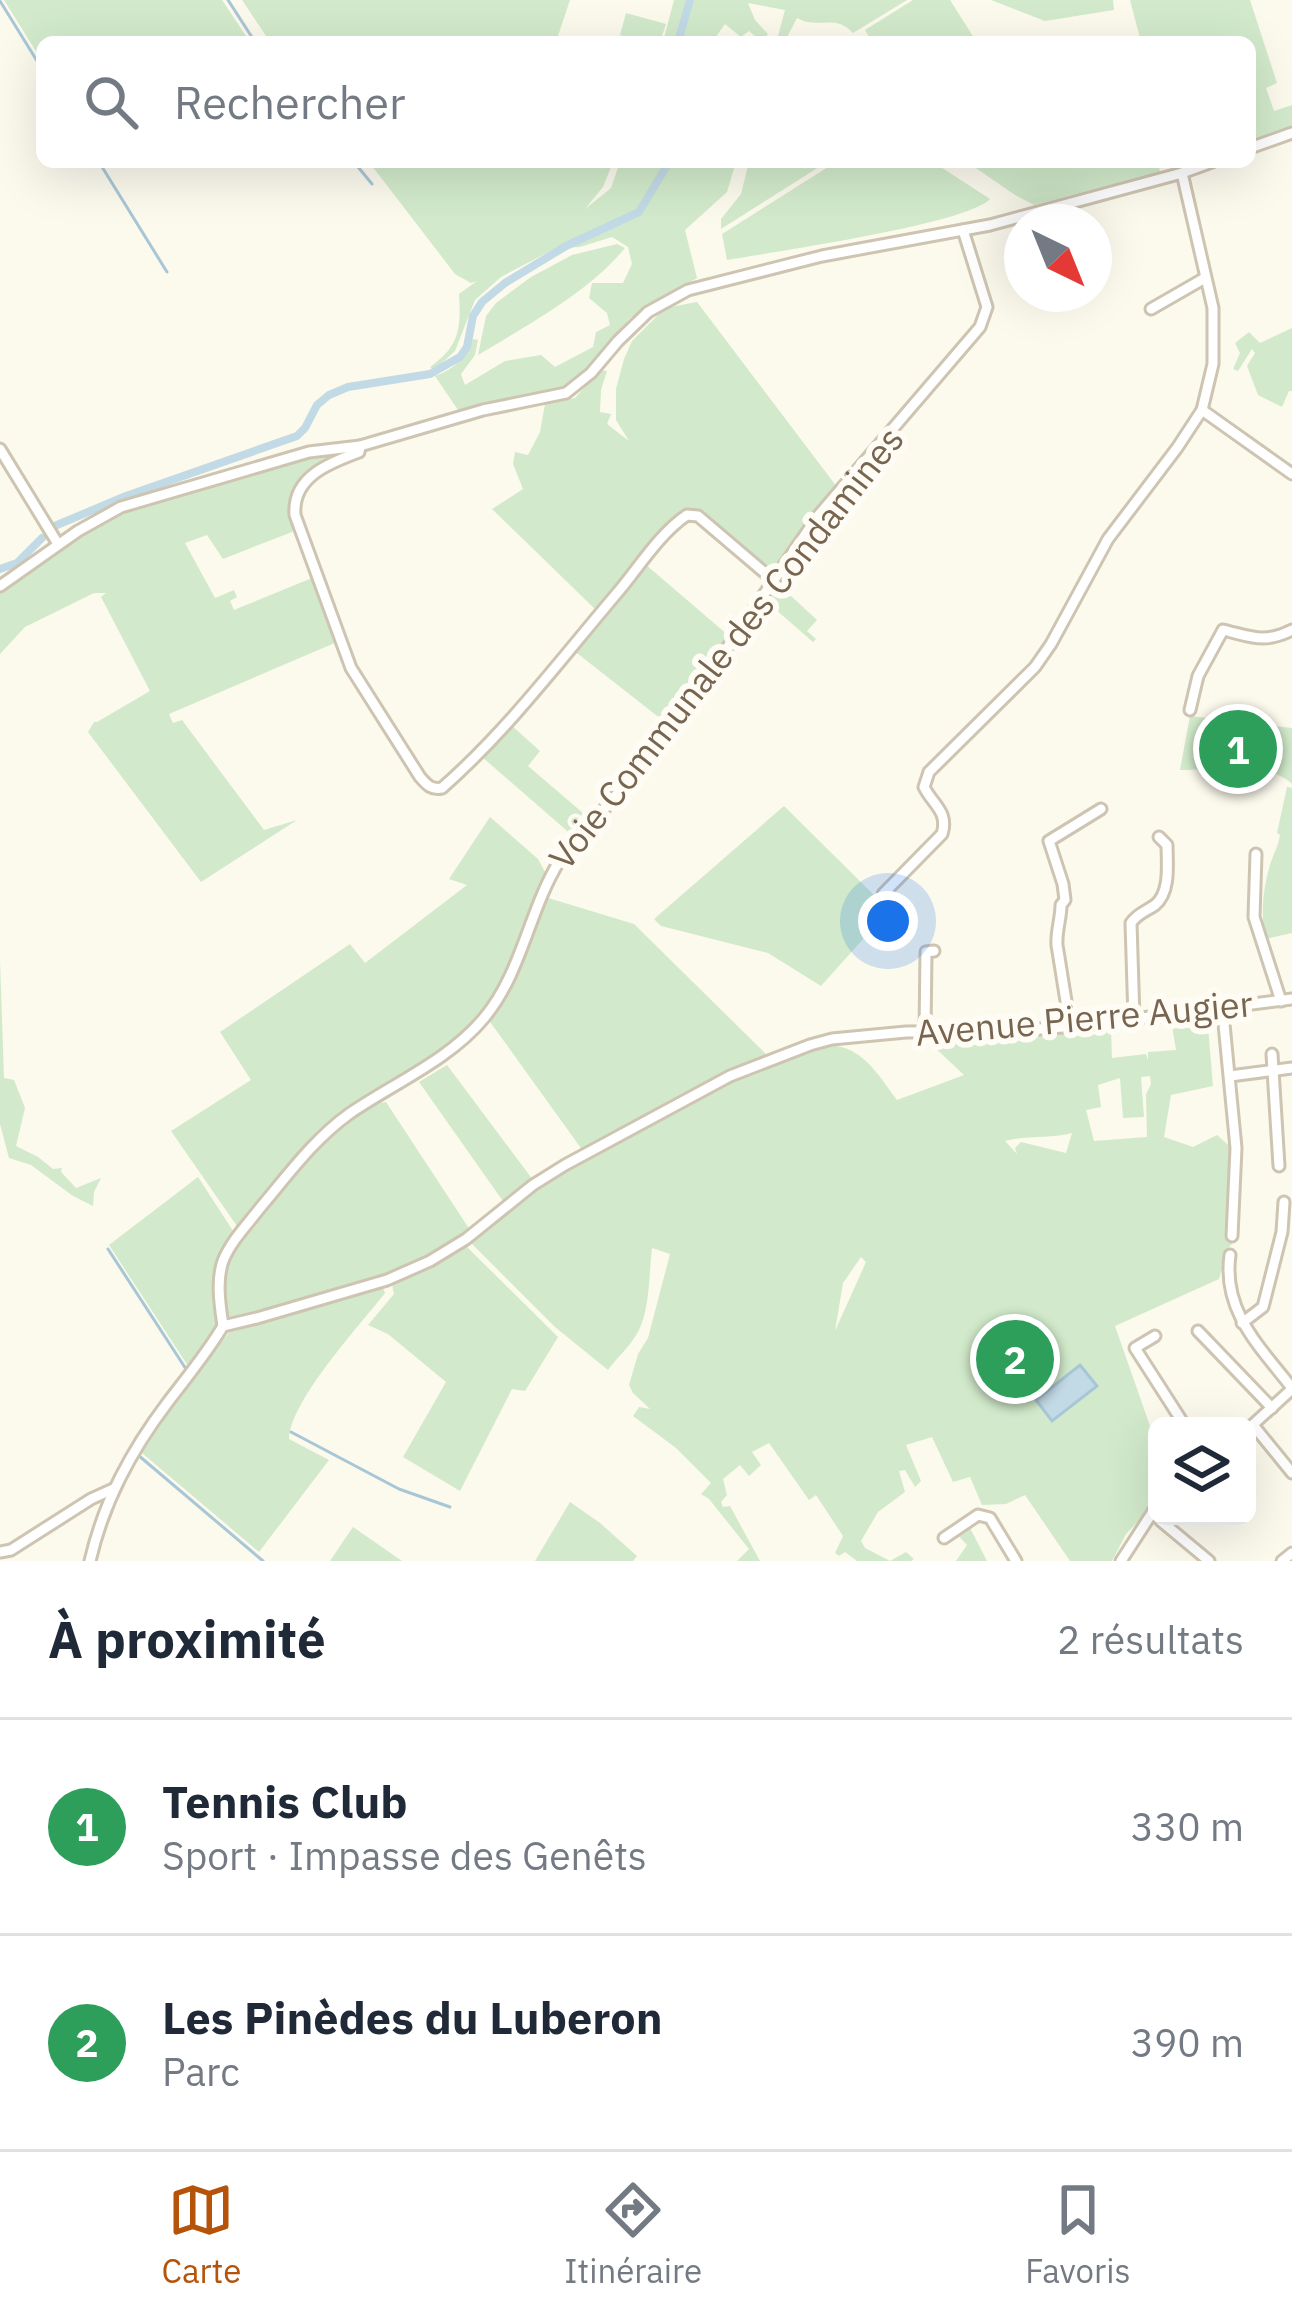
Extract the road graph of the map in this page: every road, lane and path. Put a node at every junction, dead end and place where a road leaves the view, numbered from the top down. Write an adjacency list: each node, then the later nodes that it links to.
1 (1292, 133): 2 (street)
2 (1256, 146)
3 (1194, 168): 4 (street)
4 (1182, 172): 5 (street); 6 (street)
5 (963, 230): 9 (street); 13 (street, Voie Communale des Condamines)
6 (1205, 278): 7 (street); 8 (street)
7 (1151, 309)
8 (1202, 410): 11 (street); 20 (street)
9 (360, 446): 12 (street); 13 (street)
10 (0, 449): 12 (street)
11 (1292, 474)
12 (58, 544): 14 (street)
13 (772, 579): 36 (street, Voie Communale des Condamines)
14 (0, 586)
15 (1292, 630): 16 (street)
16 (1190, 710)
17 (1101, 808): 25 (street)
18 (1159, 837): 24 (street)
19 (1256, 854): 22 (street)
20 (883, 894)
21 (934, 951): 26 (street)
22 (1287, 1000): 23 (street, Avenue Pierre Augier)
23 (1226, 1008): 24 (street, Avenue Pierre Augier); 30 (street)
24 (1134, 1019): 25 (street, Avenue Pierre Augier)
25 (1070, 1026): 26 (street, Avenue Pierre Augier)
26 (925, 1032): 36 (street, Avenue Pierre Augier)
27 (1272, 1054): 29 (street)
28 (1292, 1069): 29 (street)
29 (1273, 1070): 30 (street); 31 (street)
30 (1230, 1076): 33 (street)
31 (1279, 1166)
32 (1284, 1202): 35 (street)
33 (1232, 1236)
34 (1230, 1256): 35 (street)
35 (1242, 1324): 39 (street)
36 (223, 1325): 45 (street)
37 (1198, 1331): 40 (street)
38 (1155, 1336): 41 (street)
39 (1292, 1389): 40 (street)
40 (1271, 1408): 42 (street)
41 (1179, 1417)
42 (1256, 1422)
43 (1256, 1434): 44 (street)
44 (1292, 1473)
45 (113, 1489): 49 (street); 51 (street)
46 (1148, 1520): 53 (street)
47 (1166, 1525): 54 (street)
48 (944, 1538): 52 (street)
49 (0, 1552)
50 (1292, 1552): 55 (street)
51 (90, 1561)
52 (1016, 1561)
53 (1121, 1561)
54 (1209, 1561)
55 (1282, 1561)

